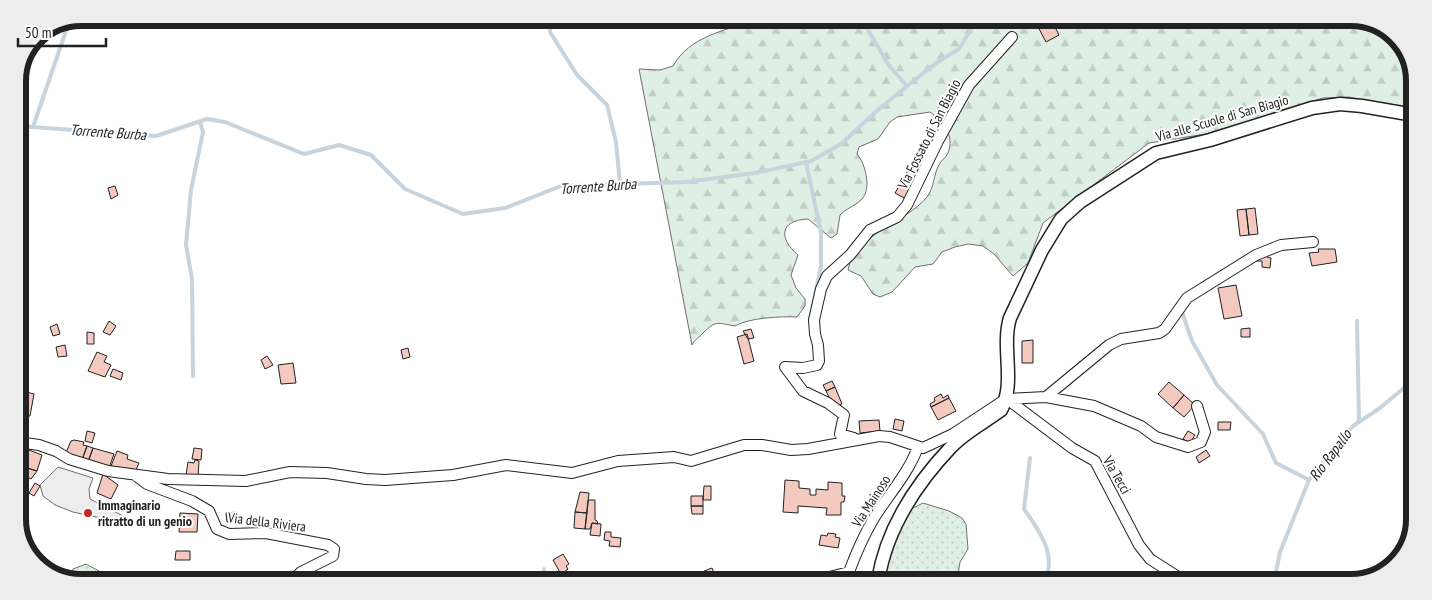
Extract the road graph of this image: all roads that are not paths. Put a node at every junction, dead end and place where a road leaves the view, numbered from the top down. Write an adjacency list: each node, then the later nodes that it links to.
1 (1012, 37): 7 (street, Via Fossato di San Biagio)
2 (1406, 114): 5 (street, Via alle Scuole di San Biagio)
3 (1313, 242): 4 (street)
4 (1046, 397): 5 (street); 6 (street)
5 (1006, 399): 9 (street); 13 (street); 14 (street, Via Tecci)
6 (1197, 406)
7 (859, 439): 9 (street); 10 (street)
8 (26, 443): 10 (street)
9 (918, 447): 12 (street, Via Mainoso)
10 (135, 475): 11 (street, Via della Riviera)
11 (299, 574)
12 (840, 574)
13 (879, 574)
14 (1173, 574)

